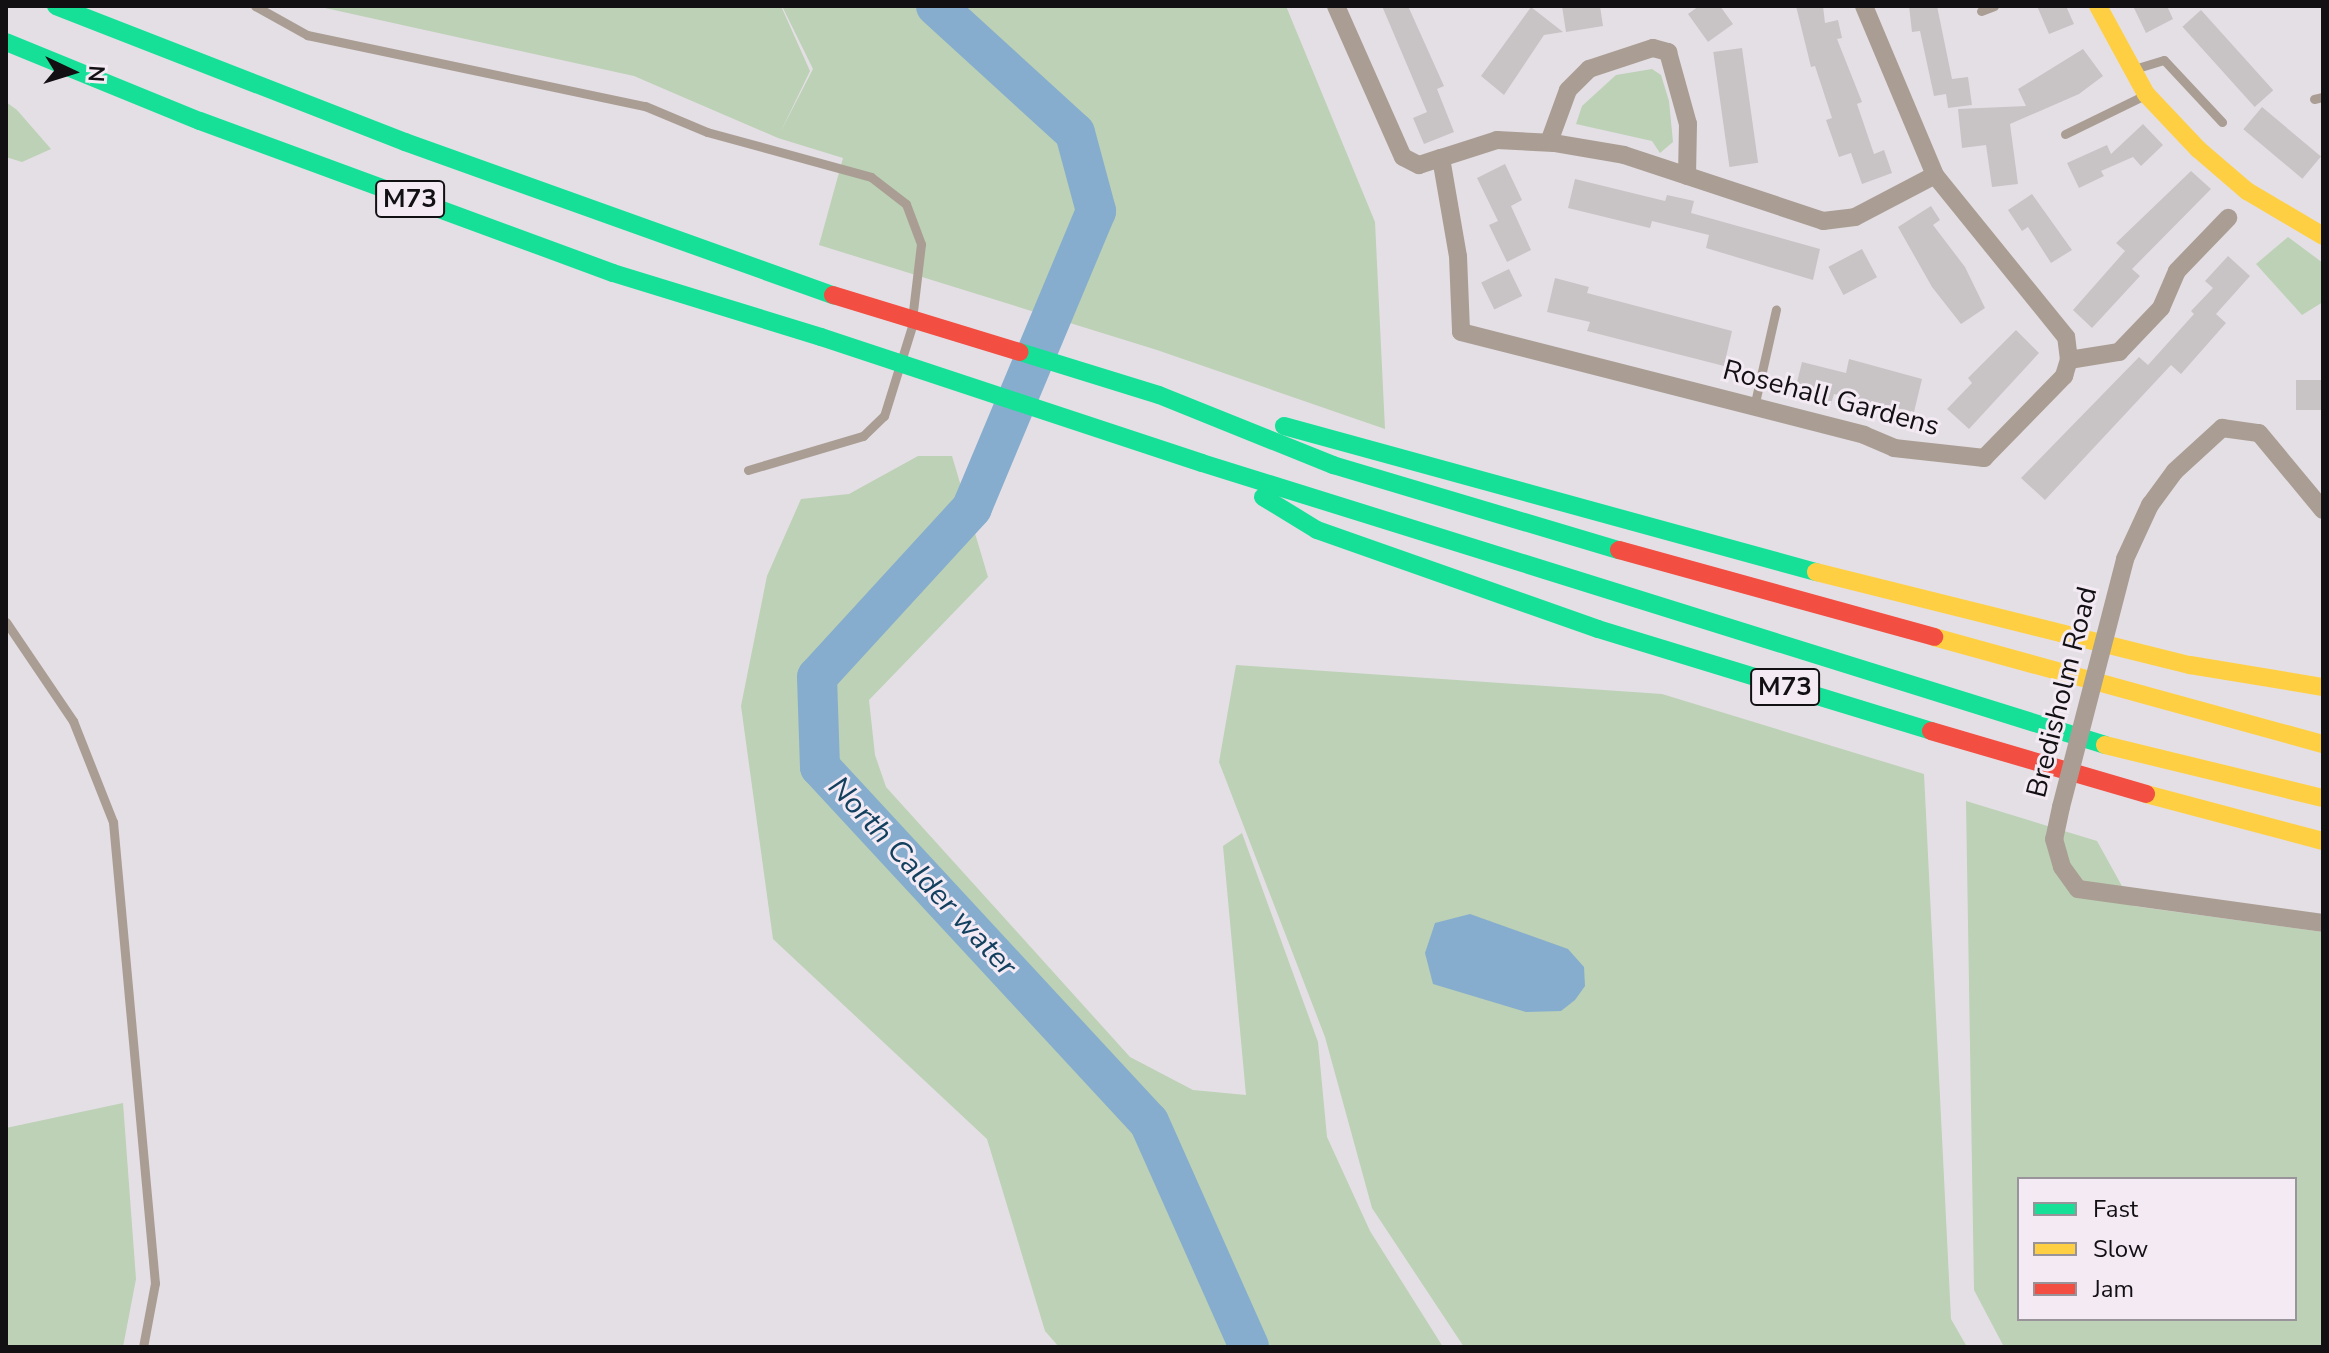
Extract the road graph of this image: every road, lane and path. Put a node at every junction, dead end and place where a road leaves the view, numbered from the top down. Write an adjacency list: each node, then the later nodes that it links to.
1 (56, 6): 22 (main road, M73, bridge)
2 (255, 6): 23 (lane)
3 (1336, 6): 14 (street)
4 (1864, 6): 15 (street)
5 (1994, 6): 7 (lane)
6 (2098, 6): 9 (main road)
7 (1981, 11)
8 (6, 42): 24 (main road, M73, bridge)
9 (2131, 70): 10 (main road); 11 (lane)
10 (2146, 94): 12 (lane); 18 (main road)
11 (2222, 122)
12 (2065, 134)
13 (1549, 142): 14 (street); 16 (street); 16 (street)
14 (1441, 158): 21 (street, Rosehall Gardens)
15 (1935, 175): 16 (street); 20 (street)
16 (1687, 176)
17 (2228, 218): 20 (street)
18 (2323, 236)
19 (1776, 309): 21 (lane)
20 (2069, 360): 21 (street, Rosehall Gardens)
21 (1754, 407)
22 (1272, 432): 26 (main road); 28 (main road)
23 (748, 470)
24 (1261, 489): 31 (main road, M73); 32 (main road, M73)
25 (2323, 510): 33 (street, Bredisholm Road, bridge)
26 (1770, 596): 29 (main road); 30 (main road)
27 (6, 622): 34 (lane)
28 (2323, 687)
29 (2323, 701)
30 (2323, 744)
31 (2323, 798)
32 (2323, 841)
33 (2323, 923)
34 (143, 1347)

